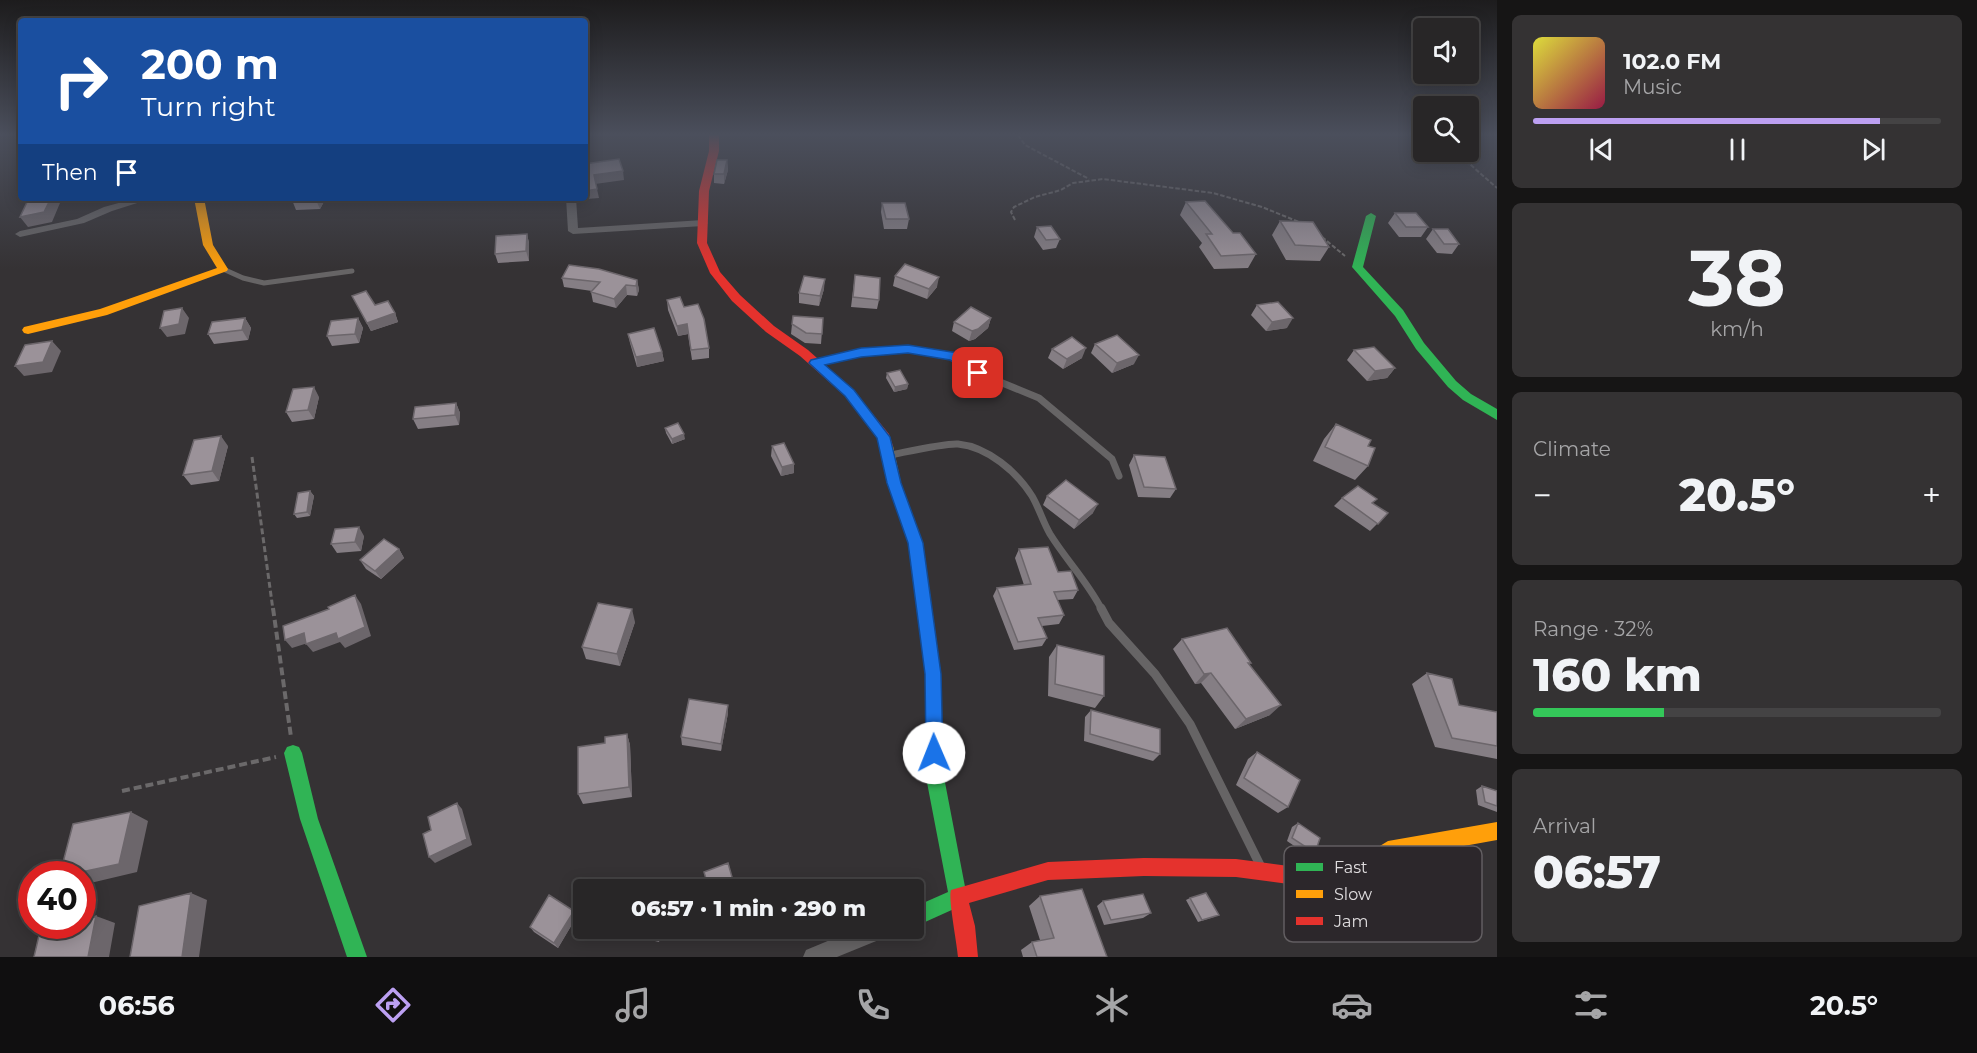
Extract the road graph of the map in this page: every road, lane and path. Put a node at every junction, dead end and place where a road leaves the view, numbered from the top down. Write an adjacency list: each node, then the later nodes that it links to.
1 (707, 180): 9 (street)
2 (1087, 180): 8 (path)
3 (1096, 180): 10 (path)
4 (137, 201): 11 (street)
5 (199, 201): 14 (street)
6 (571, 201): 9 (street)
7 (1371, 216): 13 (street)
8 (1015, 220)
9 (703, 224): 17 (street)
10 (1302, 224)
11 (20, 234)
12 (1319, 236): 13 (path)
13 (1357, 267): 18 (street)
14 (223, 268): 15 (lane); 16 (street)
15 (352, 271)
16 (28, 330)
17 (815, 363): 19 (street); 21 (lane)
18 (1497, 415)
19 (888, 456): 26 (lane); 28 (street)
20 (252, 457): 22 (path)
21 (1119, 476)
22 (293, 753): 23 (path); 31 (street)
23 (122, 791)
24 (1497, 831): 25 (street)
25 (1406, 846)
26 (1264, 872): 27 (street); 28 (street)
27 (1284, 875)
28 (958, 897): 29 (street); 33 (street)
29 (924, 912)
30 (857, 939): 32 (street)
31 (357, 957)
32 (813, 957)
33 (968, 957)

